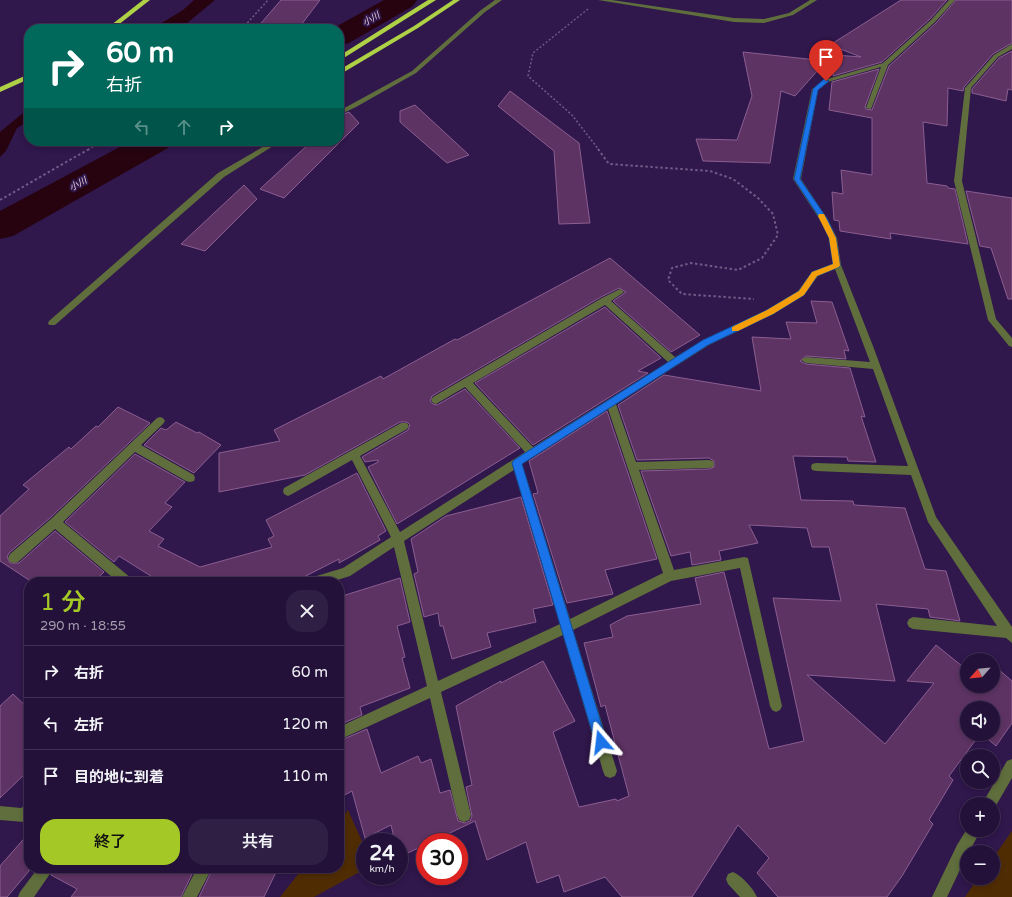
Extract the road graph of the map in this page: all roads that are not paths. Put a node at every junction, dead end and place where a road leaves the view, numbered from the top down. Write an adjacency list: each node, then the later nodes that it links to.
1 (147, 0): 8 (highway)
2 (433, 0): 10 (highway)
3 (457, 0): 12 (highway)
4 (499, 0): 16 (street)
5 (601, 0): 6 (street)
6 (814, 0)
7 (952, 0): 11 (street)
8 (116, 24)
9 (1012, 46): 22 (street)
10 (344, 56)
11 (885, 64): 15 (street); 18 (street)
12 (344, 70)
13 (24, 78): 14 (highway)
14 (0, 90)
15 (869, 108)
16 (344, 111)
17 (270, 146): 21 (street)
18 (837, 265): 24 (street); 25 (street)
19 (620, 292): 20 (street)
20 (605, 300): 24 (street); 26 (street)
21 (52, 323)
22 (1012, 344)
23 (806, 360): 25 (street)
24 (674, 362): 28 (street)
25 (876, 366): 38 (street)
26 (467, 383): 27 (street); 32 (street)
27 (436, 400)
28 (611, 403): 32 (street); 36 (street)
29 (160, 421): 31 (street)
30 (404, 426): 33 (street)
31 (134, 446): 39 (street); 41 (street)
32 (532, 453): 34 (street)
33 (354, 454): 40 (street); 42 (street)
34 (517, 463): 42 (street); 48 (street)
35 (709, 464): 36 (street)
36 (633, 466): 44 (street)
37 (816, 467): 38 (street)
38 (915, 471): 49 (street)
39 (190, 478)
40 (288, 491)
41 (55, 522): 43 (street); 45 (street)
42 (398, 539): 46 (street); 50 (street)
43 (14, 558)
44 (670, 576): 48 (street); 51 (street)
45 (121, 577)
46 (330, 577)
47 (913, 623): 49 (street)
48 (566, 627): 50 (street); 54 (street)
49 (1011, 635)
50 (434, 688): 52 (street); 58 (street)
51 (776, 706)
52 (344, 732)
53 (1012, 766): 55 (street)
54 (610, 771)
55 (993, 797)
56 (0, 813): 57 (street)
57 (24, 815)
58 (464, 815)
59 (970, 837): 66 (street)
60 (43, 873): 63 (street)
61 (202, 873): 64 (street)
62 (733, 879): 65 (street)
63 (25, 897)
64 (190, 897)
65 (750, 897)
66 (939, 897)

